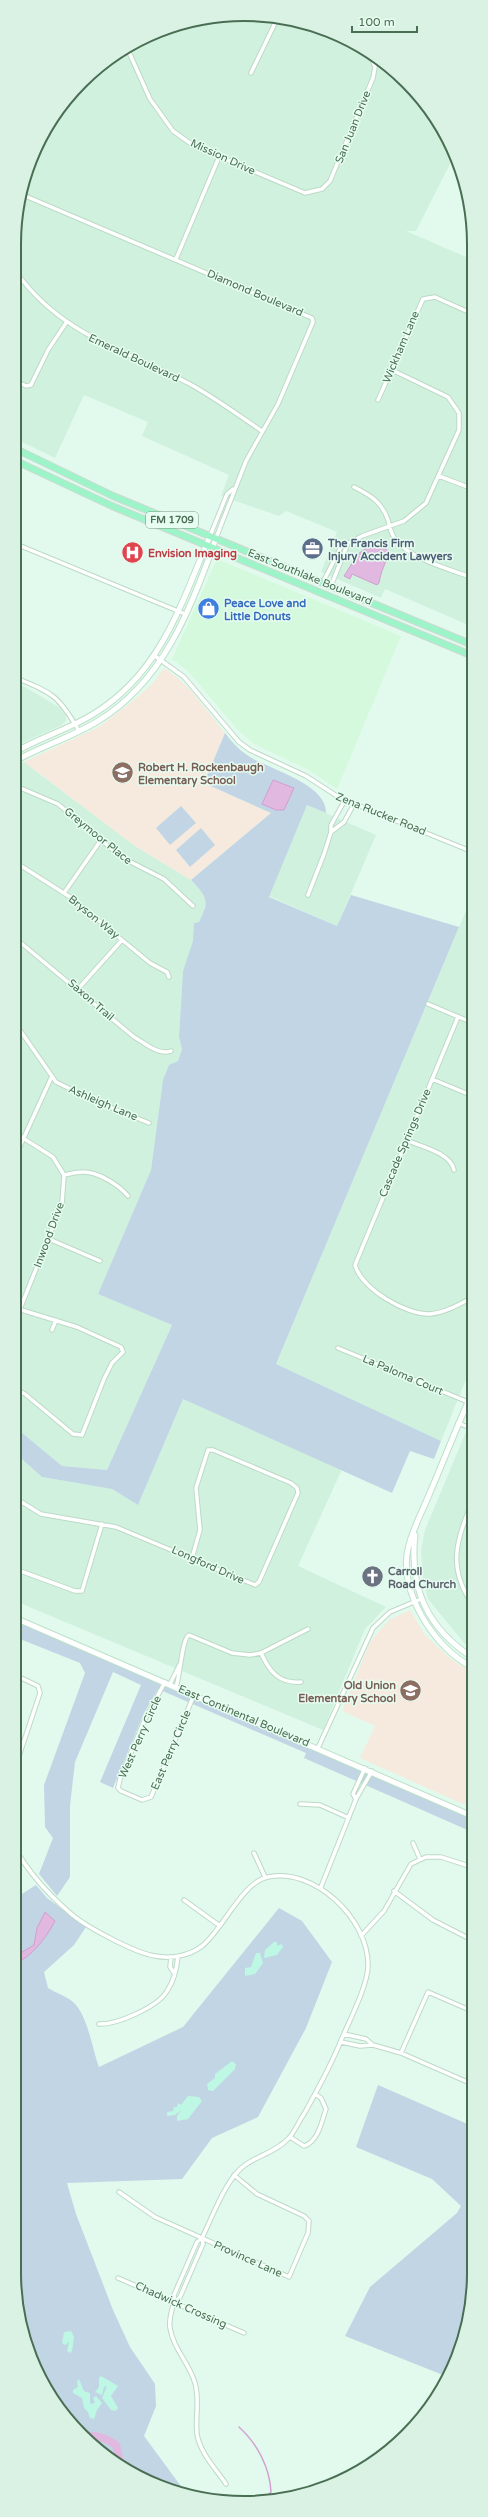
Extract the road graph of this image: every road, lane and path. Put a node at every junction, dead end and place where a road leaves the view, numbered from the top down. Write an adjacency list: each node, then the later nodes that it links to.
1 (275, 23): 4 (street)
2 (129, 53): 5 (street, Mission Drive)
3 (373, 63): 6 (street, San Juan Drive)
4 (252, 73)
5 (219, 157): 6 (street, Mission Drive); 8 (street)
6 (318, 192)
7 (26, 195): 8 (street, Diamond Boulevard)
8 (176, 259): 15 (street, Diamond Boulevard)
9 (21, 279): 11 (street, Emerald Boulevard)
10 (467, 311): 12 (street, Wickham Lane)
11 (66, 323): 13 (street); 15 (street, Emerald Boulevard)
12 (392, 370): 14 (street, Wickham Lane); 20 (street)
13 (21, 384)
14 (378, 400)
15 (262, 431): 23 (street, Diamond Boulevard)
16 (21, 452): 19 (main road, East Southlake Boulevard / FM 1709)
17 (21, 458): 19 (main road)
18 (21, 461): 28 (main road, East Southlake Boulevard / FM 1709)
19 (52, 468): 25 (main road, East Southlake Boulevard / FM 1709)
20 (439, 476): 22 (street); 24 (street)
21 (354, 487): 24 (street)
22 (467, 487)
23 (234, 488): 25 (street, Diamond Boulevard); 26 (street, Diamond Boulevard)
24 (390, 527): 27 (street); 31 (street)
25 (210, 536): 26 (main road, East Southlake Boulevard / FM 1709); 28 (main road)
26 (216, 538): 30 (main road); 32 (main road, East Southlake Boulevard / FM 1709)
27 (348, 543): 32 (street); 33 (street)
28 (206, 544): 30 (main road, East Southlake Boulevard / FM 1709); 34 (main road)
29 (21, 546): 34 (street)
30 (213, 548): 35 (main road); 37 (main road, East Southlake Boulevard / FM 1709)
31 (467, 576)
32 (322, 582): 33 (main road, East Southlake Boulevard / FM 1709)
33 (331, 586): 36 (main road, East Southlake Boulevard / FM 1709)
34 (177, 611): 35 (street); 38 (main road)
35 (185, 614): 39 (main road)
36 (467, 643)
37 (467, 654)
38 (155, 656): 39 (street, Zena Rucker Road); 41 (main road)
39 (162, 660): 42 (main road); 48 (street, Zena Rucker Road)
40 (21, 680): 43 (street)
41 (121, 694): 42 (main road); 43 (main road)
42 (126, 701): 44 (main road)
43 (75, 724): 44 (street); 45 (main road)
44 (79, 731): 46 (main road)
45 (21, 749)
46 (21, 758)
47 (21, 788): 53 (street, Greymoor Place)
48 (345, 800): 49 (street, Zena Rucker Road); 50 (street)
49 (354, 804): 51 (street); 54 (street, Zena Rucker Road)
50 (338, 815): 51 (street); 52 (street)
51 (344, 822): 52 (street)
52 (331, 832): 57 (street)
53 (101, 840): 56 (street); 58 (street, Greymoor Place)
54 (467, 849)
55 (21, 866): 56 (street, Bryson Way)
56 (64, 893): 59 (street, Bryson Way)
57 (308, 894)
58 (193, 906)
59 (122, 940): 61 (street, Bryson Way); 62 (street)
60 (21, 943): 62 (street, Saxon Trail)
61 (169, 977)
62 (78, 989): 67 (street, Saxon Trail)
63 (428, 1004): 64 (street)
64 (458, 1017): 65 (street); 69 (street, Cascade Springs Drive)
65 (467, 1021)
66 (21, 1032): 68 (street, Ashleigh Lane)
67 (171, 1051)
68 (52, 1076): 71 (street, Ashleigh Lane); 72 (street)
69 (432, 1079): 70 (street); 73 (street, Cascade Springs Drive)
70 (467, 1094)
71 (149, 1123)
72 (23, 1138): 74 (street); 76 (street)
73 (406, 1140): 75 (street); 80 (street, Cascade Springs Drive)
74 (21, 1143)
75 (454, 1170)
76 (64, 1175): 77 (street); 78 (street, Inwood Drive)
77 (128, 1196)
78 (49, 1239): 79 (street); 81 (street, Inwood Drive)
79 (100, 1261)
80 (467, 1300)
81 (21, 1307)
82 (21, 1309): 83 (street)
83 (56, 1320): 84 (street); 86 (street)
84 (52, 1330)
85 (338, 1348): 87 (street, La Paloma Court)
86 (21, 1392)
87 (467, 1402)
88 (467, 1404): 89 (main road)
89 (458, 1423): 90 (street); 94 (main road)
90 (467, 1427)
91 (21, 1502): 93 (street, Longford Drive)
92 (467, 1517): 97 (street)
93 (102, 1524): 95 (street, Longford Drive); 96 (street)
94 (416, 1526): 98 (main road); 99 (main road)
95 (192, 1558): 95 (street, Longford Drive)
96 (21, 1571)
97 (467, 1595)
98 (420, 1599): 99 (street); 103 (main road)
99 (414, 1601): 105 (main road); 111 (street)
100 (21, 1621): 108 (main road, East Continental Boulevard)
101 (308, 1629): 102 (street)
102 (261, 1653): 104 (street); 107 (street)
103 (467, 1654)
104 (181, 1663): 108 (street, West Perry Circle); 109 (street)
105 (467, 1663)
106 (21, 1678): 112 (street)
107 (300, 1682)
108 (167, 1683): 109 (main road, East Continental Boulevard); 115 (street, West Perry Circle)
109 (176, 1687): 110 (main road, East Continental Boulevard)
110 (194, 1695): 111 (main road, East Continental Boulevard); 115 (street, East Perry Circle)
111 (318, 1748): 113 (main road, East Continental Boulevard)
112 (21, 1750)
113 (365, 1768): 114 (main road, East Continental Boulevard); 116 (street)
114 (372, 1772): 116 (street); 118 (main road, East Continental Boulevard)
115 (121, 1791)
116 (356, 1799): 119 (street)
117 (300, 1804): 119 (street)
118 (467, 1814)
119 (349, 1818): 126 (street)
120 (413, 1844): 123 (street)
121 (254, 1853): 125 (street)
122 (21, 1858): 133 (street)
123 (420, 1859): 124 (street); 127 (street)
124 (467, 1865)
125 (265, 1877): 126 (street); 129 (street)
126 (321, 1887): 130 (street)
127 (394, 1891): 130 (street); 131 (street)
128 (184, 1900): 129 (street)
129 (220, 1926): 132 (street)
130 (361, 1936): 137 (street)
131 (467, 1937)
132 (178, 1956): 133 (street); 134 (street)
133 (171, 1957): 134 (street)
134 (174, 1973): 136 (street)
135 (467, 2009): 140 (street)
136 (99, 2024)
137 (344, 2034): 138 (street); 139 (street)
138 (341, 2042): 139 (street); 142 (street)
139 (373, 2045): 140 (street)
140 (401, 2054): 141 (street)
141 (467, 2082)
142 (315, 2094): 143 (street); 143 (street)
143 (290, 2137): 144 (street)
144 (234, 2175): 146 (street); 146 (street, Province Lane)
145 (119, 2192): 146 (street, Province Lane)
146 (202, 2238): 147 (street); 148 (street)
147 (185, 2268): 148 (street); 150 (street)
148 (192, 2271): 150 (street)
149 (118, 2278): 150 (street, Chadwick Crossing)
150 (175, 2302): 151 (street, Chadwick Crossing); 152 (street)
151 (244, 2333)
152 (226, 2484)

